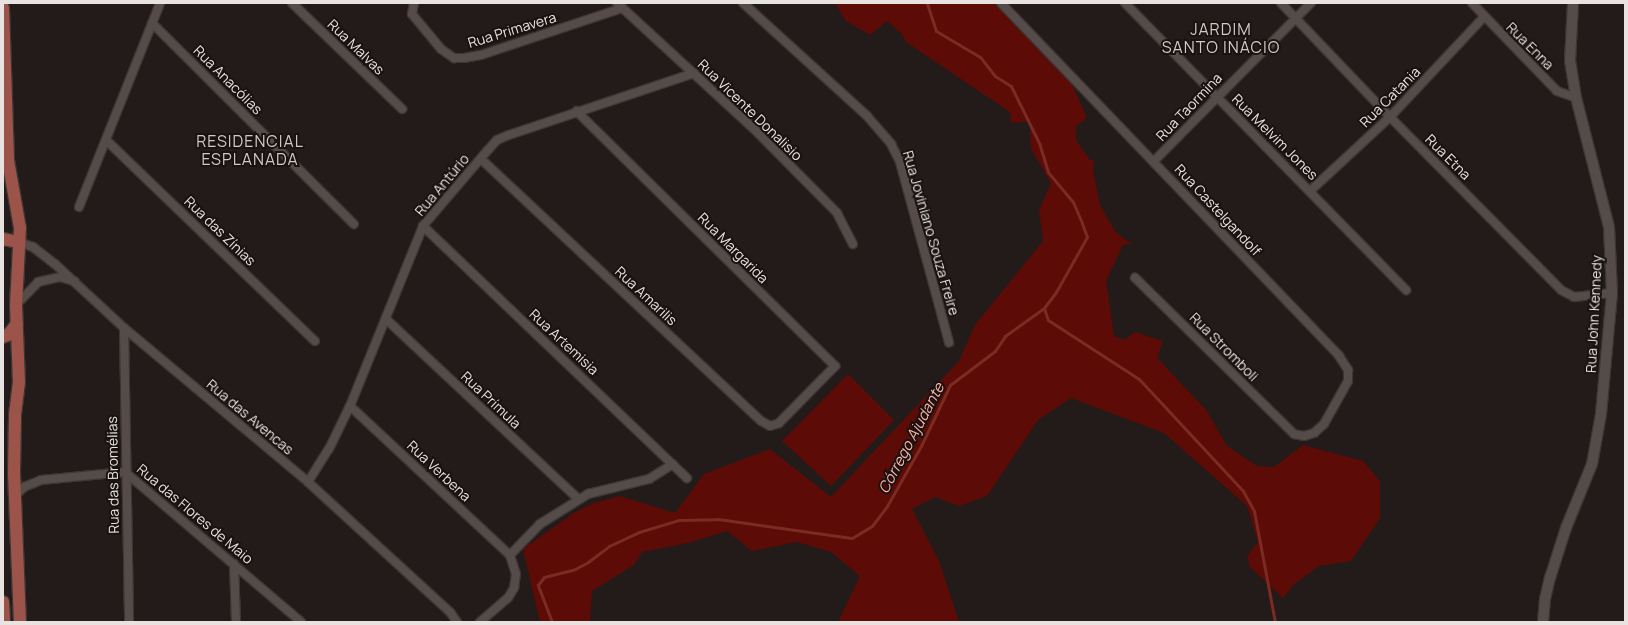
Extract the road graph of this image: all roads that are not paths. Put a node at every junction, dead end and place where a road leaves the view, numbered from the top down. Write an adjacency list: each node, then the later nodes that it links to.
1 (160, 3): 15 (street)
2 (292, 3): 19 (street, Rua Malvas)
3 (743, 3): 42 (street, Rua Joviniano Souza Freire)
4 (1001, 3): 24 (street, Rua Castelgandolf)
5 (1125, 3): 17 (street, Rua Melvim Jones)
6 (1282, 3): 13 (street, Rua Etna)
7 (1311, 3): 13 (street, Rua Taormina)
8 (1472, 3): 14 (street, Rua Enna)
9 (1573, 3): 18 (street, Rua John Kennedy)
10 (414, 4): 11 (street, Rua Primavera)
11 (620, 6): 16 (street, Rua Vicente Donalisio)
12 (3, 8): 30 (main road)
13 (1295, 18): 17 (street, Rua Taormina); 21 (street, Rua Etna)
14 (1484, 18): 18 (street, Rua Enna); 21 (street, Rua Catania)
15 (152, 23): 22 (street); 27 (street, Rua Anacólias)
16 (694, 73): 20 (street, Rua Antúrio); 31 (street, Rua Vicente Donalisio)
17 (1217, 96): 24 (street, Rua Taormina); 25 (street, Rua Melvim Jones)
18 (1576, 98): 35 (street, Rua John Kennedy)
19 (402, 109)
20 (576, 111): 23 (street, Rua Antúrio); 43 (street, Rua Margarida)
21 (1390, 117): 25 (street, Rua Catania); 35 (street, Rua Etna)
22 (106, 140): 26 (street); 41 (street, Rua das Zínias)
23 (481, 159): 28 (street, Rua Antúrio); 43 (street, Rua Amarilis)
24 (1154, 161): 45 (street, Rua Castelgandolf)
25 (1310, 191): 34 (street, Rua Melvim Jones)
26 (79, 207)
27 (354, 224)
28 (423, 226): 37 (street, Rua Antúrio); 46 (street, Rua Artemisia)
29 (3, 239): 30 (main road)
30 (19, 242): 33 (street, Rua das Avencas); 36 (main road)
31 (853, 244)
32 (1135, 278): 45 (street, Rua Stromboli)
33 (77, 282): 36 (street); 39 (street, Rua das Avencas)
34 (1406, 290)
35 (1612, 293): 62 (street, Rua John Kennedy)
36 (16, 305): 38 (main road)
37 (387, 320): 44 (street, Rua Antúrio); 51 (street, Rua Prímula)
38 (17, 324): 40 (main road); 50 (main road)
39 (124, 328): 47 (street, Rua das Bromélias); 49 (street, Rua das Avencas)
40 (3, 336)
41 (315, 341)
42 (948, 342)
43 (798, 404)
44 (350, 406): 49 (street, Rua Antúrio); 52 (street, Rua Verbena)
45 (1294, 434)
46 (673, 464): 48 (street, Rua Artemisia); 51 (street)
47 (125, 472): 50 (street, Rua das Flores de Maio); 53 (street, Rua das Flores de Maio); 57 (street, Rua das Bromélias)
48 (687, 478)
49 (308, 482): 60 (street, Rua das Avencas)
50 (14, 497): 56 (main road)
51 (578, 499): 52 (street)
52 (510, 555): 61 (street)
53 (234, 564): 58 (street); 59 (street, Rua das Flores de Maio)
54 (3, 602): 55 (main road)
55 (4, 622)
56 (20, 622)
57 (129, 622)
58 (236, 622)
59 (301, 622)
60 (457, 622)
61 (480, 622)
62 (1543, 622)

